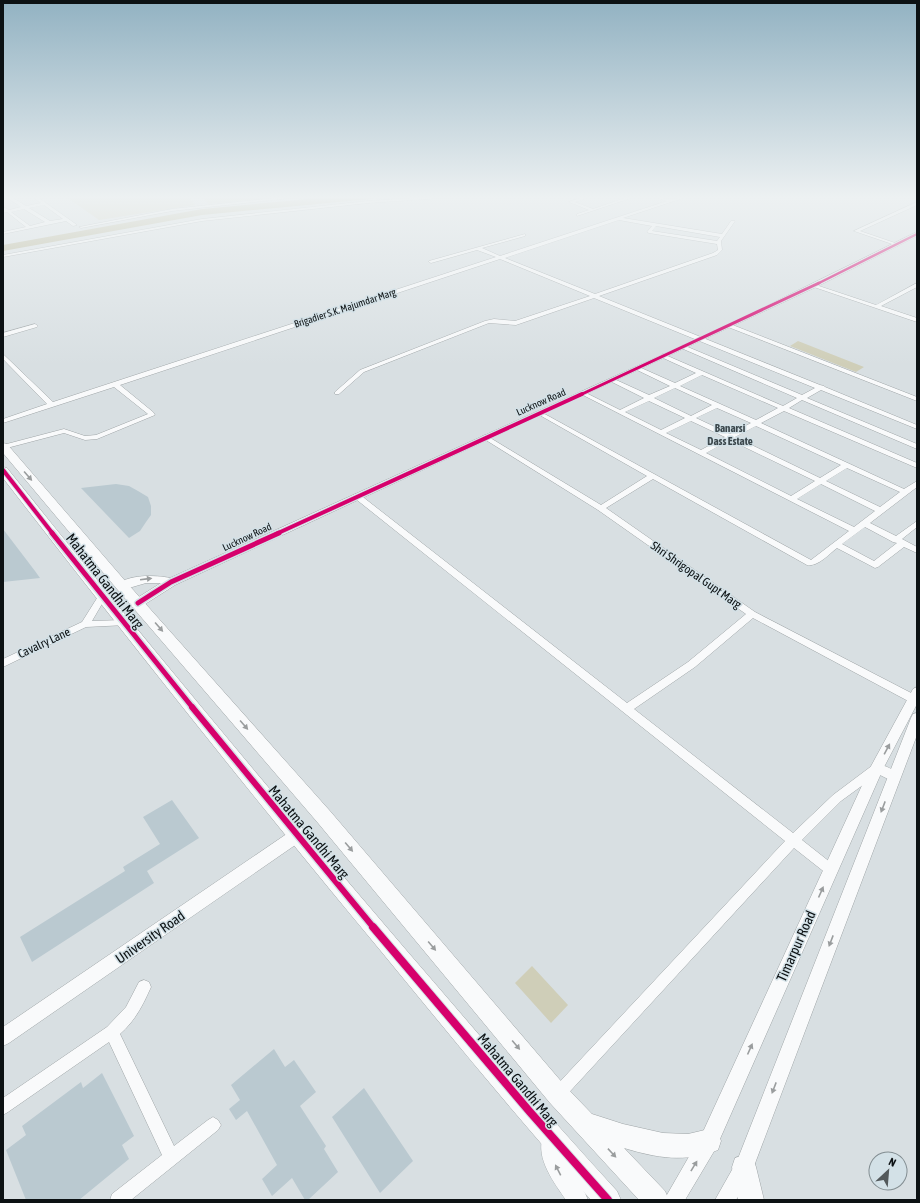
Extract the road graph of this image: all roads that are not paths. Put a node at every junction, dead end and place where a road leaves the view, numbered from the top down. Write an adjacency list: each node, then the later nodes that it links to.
1 (24, 252): 7 (street)
2 (464, 252): 9 (street)
3 (487, 252): 8 (street)
4 (517, 252): 8 (street, Brigadier S.K. Majumdar Marg)
5 (717, 252): 12 (street)
6 (880, 252): 11 (street, Lucknow Road)
7 (3, 256)
8 (499, 258): 12 (street); 27 (street, Brigadier S.K. Majumdar Marg)
9 (431, 262)
10 (917, 285): 13 (street)
11 (814, 286): 13 (street); 16 (street, Lucknow Road)
12 (595, 296): 18 (street); 30 (street)
13 (876, 307): 14 (street)
14 (917, 320)
15 (35, 326): 17 (street)
16 (730, 326): 18 (street, Lucknow Road); 34 (street)
17 (3, 335)
18 (702, 338): 19 (street, Lucknow Road); 23 (street)
19 (683, 347): 21 (street, Lucknow Road); 25 (street)
20 (3, 356): 35 (street)
21 (663, 356): 22 (street, Lucknow Road); 24 (street)
22 (637, 368): 26 (street, Lucknow Road); 28 (street)
23 (777, 369): 25 (street); 29 (street)
24 (701, 373): 28 (street); 37 (street)
25 (758, 379): 32 (street)
26 (612, 380): 31 (street, Lucknow Road); 33 (street)
27 (115, 384): 35 (street, Brigadier S.K. Majumdar Marg); 47 (street)
28 (676, 386): 33 (street); 36 (street)
29 (822, 387): 32 (street); 43 (street)
30 (337, 393)
31 (582, 393): 38 (street); 39 (street, Lucknow Road)
32 (801, 397): 37 (street); 48 (street)
33 (649, 398): 38 (street); 40 (street)
34 (917, 399)
35 (52, 405): 41 (street, Brigadier S.K. Majumdar Marg)
36 (717, 405): 40 (street); 42 (street)
37 (782, 408): 42 (street); 51 (street)
38 (620, 412): 44 (street)
39 (539, 413): 45 (street, Lucknow Road); 53 (street)
40 (691, 418): 44 (street); 46 (street)
41 (3, 421)
42 (755, 423): 46 (street); 50 (street)
43 (917, 427)
44 (661, 433): 49 (street)
45 (485, 437): 57 (street, Lucknow Road); 60 (street, Shri Shrigopal Gupt Marg)
46 (730, 437): 49 (street); 54 (street)
47 (3, 446): 59 (main road, Mahatma Gandhi Marg, one-way to 59)
48 (917, 447)
49 (701, 454): 58 (street)
50 (846, 465): 54 (street); 56 (street)
51 (917, 466)
52 (3, 470): 62 (main road, Mahatma Gandhi Marg)
53 (653, 476): 60 (street); 67 (street)
54 (822, 482): 58 (street); 61 (street)
55 (917, 483): 56 (street)
56 (905, 492): 61 (street)
57 (356, 496): 69 (street, Lucknow Road); 78 (street)
58 (791, 499): 65 (street)
59 (54, 505): 62 (main road); 70 (main road, Mahatma Gandhi Marg)
60 (601, 508): 73 (street, Shri Shrigopal Gupt Marg)
61 (880, 510): 63 (street)
62 (36, 512): 71 (main road, Mahatma Gandhi Marg)
63 (864, 523): 65 (street); 66 (street)
64 (917, 523): 66 (street)
65 (853, 530): 67 (street)
66 (900, 542): 67 (street); 68 (street)
67 (836, 544)
68 (917, 550)
69 (171, 582): 70 (street, one-way to 69); 72 (street, Lucknow Road)
70 (122, 586): 72 (main road, Mahatma Gandhi Marg)
71 (102, 597): 74 (main road, Mahatma Gandhi Marg); 75 (street, Cavalry Lane)
72 (138, 603): 88 (main road, Mahatma Gandhi Marg, one-way to 88)
73 (752, 614): 77 (street, Shri Shrigopal Gupt Marg); 78 (street)
74 (123, 623): 75 (street, Cavalry Lane); 82 (main road, Mahatma Gandhi Marg)
75 (85, 624): 76 (street, Cavalry Lane)
76 (3, 663)
77 (916, 697): 80 (street, Timarpur Road, one-way to 77)
78 (626, 709): 83 (street)
79 (917, 718): 81 (street)
80 (877, 768): 81 (street); 83 (street); 84 (street, Timarpur Road)
81 (894, 777): 95 (street, one-way to 95)
82 (296, 836): 87 (street, University Road); 92 (main road, Mahatma Gandhi Marg)
83 (793, 841): 84 (street); 88 (street)
84 (831, 870): 93 (street, Timarpur Road, one-way to 84)
85 (144, 987): 86 (street)
86 (112, 1032): 89 (street); 94 (street)
87 (3, 1037)
88 (558, 1095): 90 (main road, Mahatma Gandhi Marg)
89 (3, 1107)
90 (583, 1123): 93 (main road); 99 (main road, Mahatma Gandhi Marg, one-way to 99)
91 (213, 1125): 94 (street)
92 (549, 1135): 97 (street, one-way to 92); 98 (main road, Mahatma Gandhi Marg)
93 (709, 1141): 100 (street, Timarpur Road, one-way to 93)
94 (171, 1158): 96 (street)
95 (744, 1167): 101 (street); 102 (main road)
96 (118, 1200)
97 (578, 1200)
98 (608, 1200)
99 (656, 1200)
100 (674, 1200)
101 (725, 1200)
102 (751, 1200)

